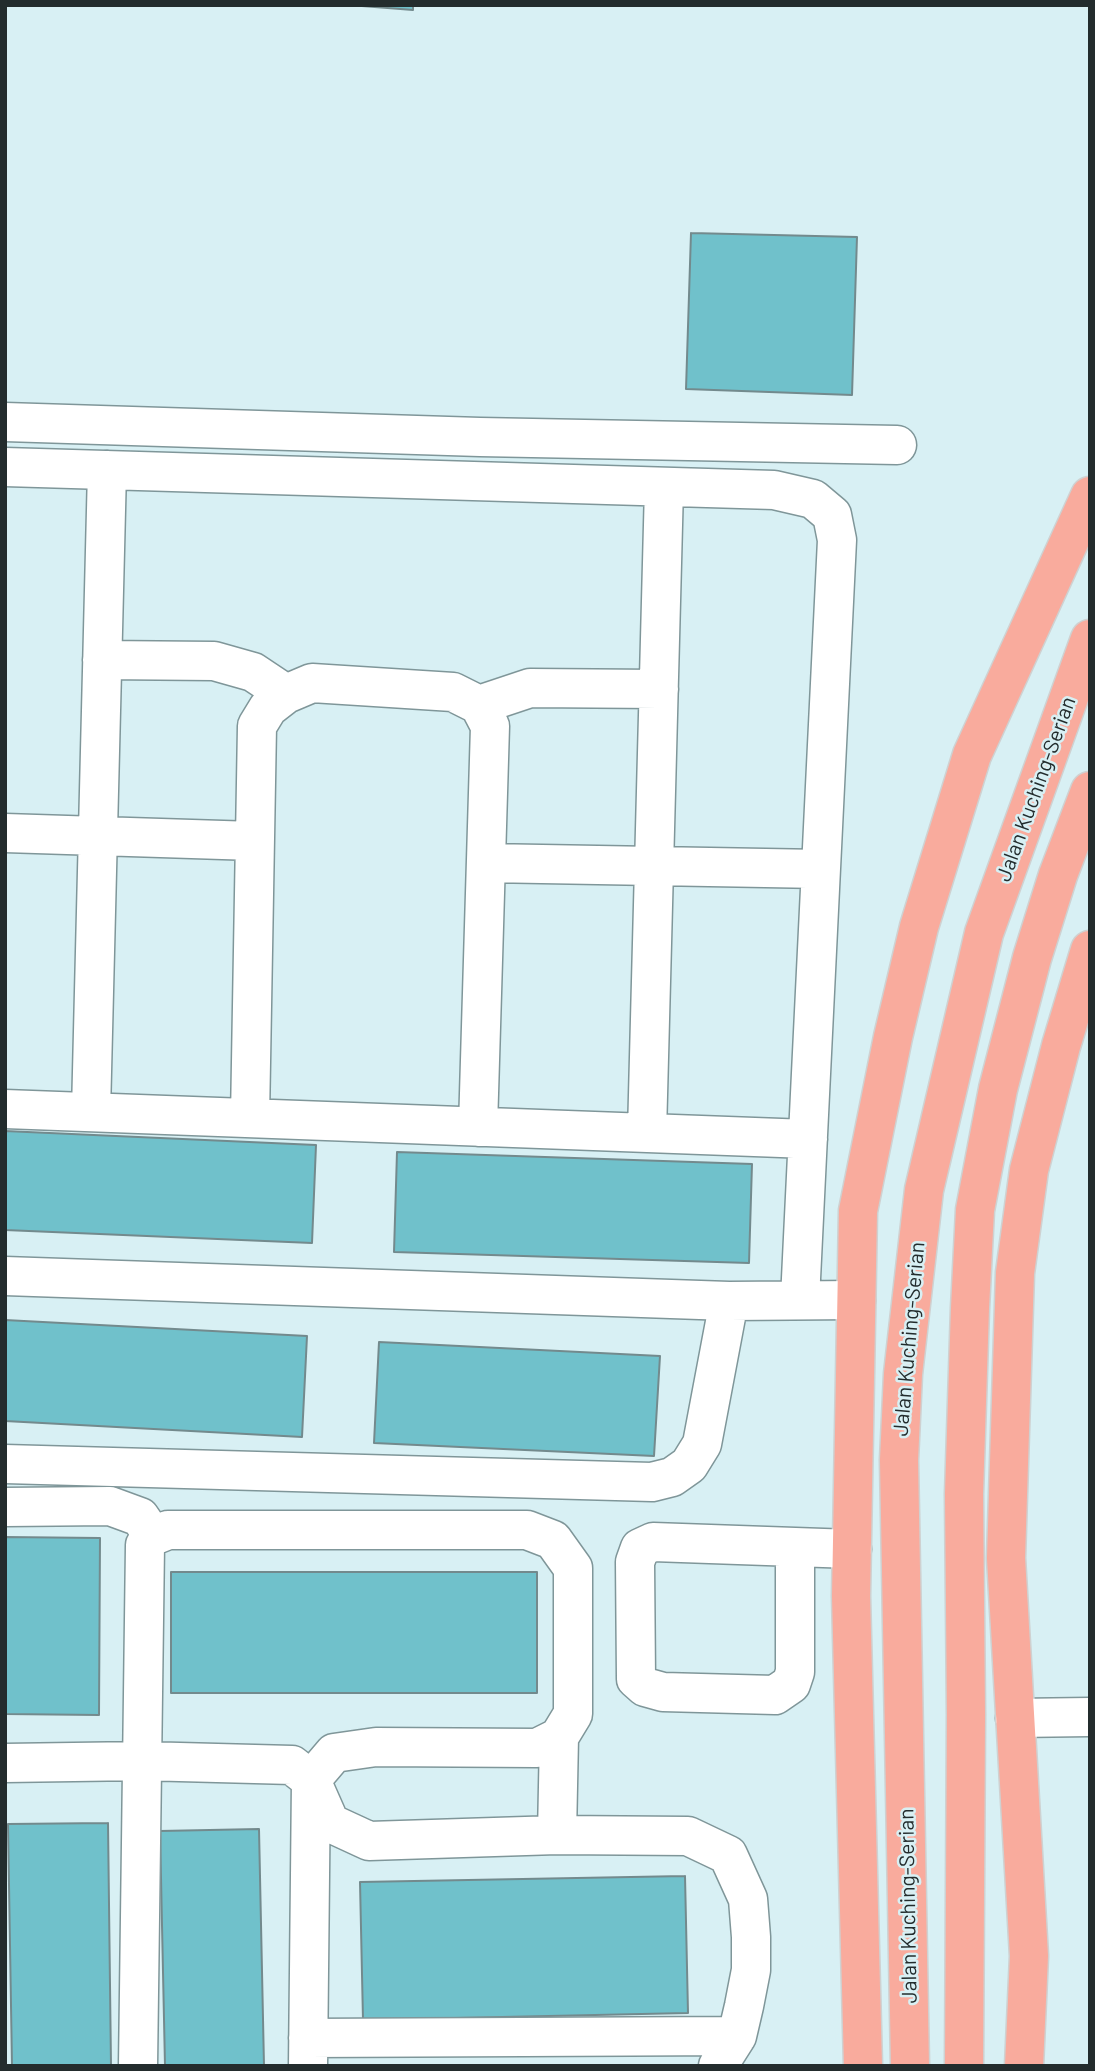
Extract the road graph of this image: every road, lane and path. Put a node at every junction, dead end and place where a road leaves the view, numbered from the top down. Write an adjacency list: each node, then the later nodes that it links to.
1 (5, 422): 2 (street)
2 (897, 445)
3 (5, 467): 4 (street)
4 (107, 470): 5 (street); 8 (street)
5 (664, 487): 9 (street); 18 (street)
6 (1090, 496): 28 (highway)
7 (1090, 639): 50 (highway, Jalan Kuching-Serian)
8 (102, 660): 10 (street); 14 (street)
9 (659, 689): 11 (street); 17 (street)
10 (286, 694): 11 (street); 15 (street)
11 (479, 705): 16 (street)
12 (1090, 792): 51 (highway)
13 (5, 833): 14 (street)
14 (98, 836): 15 (street); 21 (street)
15 (254, 841): 22 (street)
16 (486, 863): 17 (street); 23 (street)
17 (654, 865): 18 (street); 24 (street)
18 (821, 869): 25 (street)
19 (1090, 950): 38 (highway)
20 (5, 1109): 21 (street)
21 (91, 1112): 22 (street)
22 (250, 1118): 23 (street)
23 (478, 1127): 24 (street)
24 (647, 1132): 25 (street)
25 (808, 1139): 27 (street)
26 (5, 1276): 29 (street)
27 (800, 1299): 28 (street); 29 (street)
28 (856, 1300): 36 (highway)
29 (729, 1301): 31 (street)
30 (5, 1464): 31 (street)
31 (348, 1475): 33 (street)
32 (5, 1507): 34 (street)
33 (348, 1530): 34 (street); 39 (street)
34 (153, 1536): 40 (street)
35 (795, 1549): 35 (street); 36 (street)
36 (852, 1549): 44 (highway)
37 (1090, 1717): 38 (street)
38 (1015, 1718): 52 (highway)
39 (559, 1737): 42 (street); 43 (street)
40 (142, 1761): 41 (street); 42 (street); 47 (street)
41 (5, 1763)
42 (311, 1780): 43 (street); 46 (street)
43 (557, 1835): 45 (street)
44 (861, 2001): 48 (highway); 49 (highway)
45 (727, 2051): 46 (street)
46 (308, 2052)
47 (138, 2066)
48 (848, 2066)
49 (863, 2066)
50 (910, 2066)
51 (964, 2066)
52 (1024, 2066)

